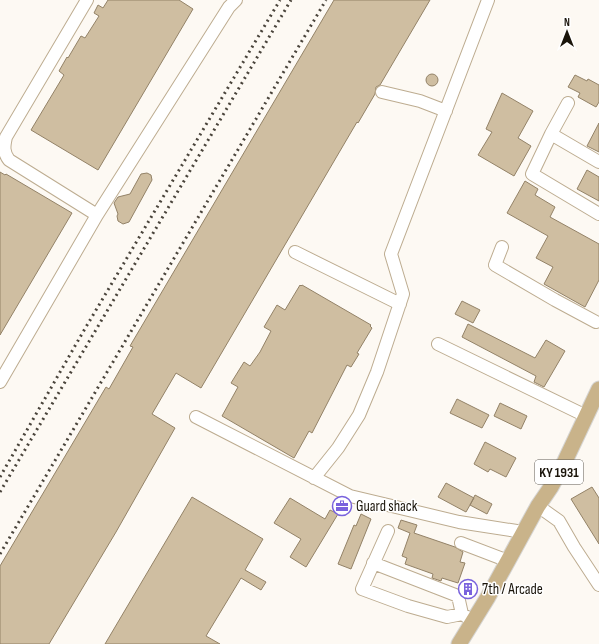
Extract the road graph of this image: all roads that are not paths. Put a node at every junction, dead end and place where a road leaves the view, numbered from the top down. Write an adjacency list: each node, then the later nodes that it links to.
1 (87, 0): 10 (street)
2 (236, 0): 10 (street)
3 (488, 0): 6 (street)
4 (382, 92): 6 (street)
5 (568, 103): 7 (street)
6 (446, 111): 13 (street)
7 (551, 134): 8 (street); 9 (street)
8 (599, 162)
9 (599, 214)
10 (97, 215): 16 (street)
11 (502, 247): 14 (street)
12 (295, 252): 13 (street)
13 (400, 304): 20 (street)
14 (598, 321)
15 (438, 344): 18 (street)
16 (0, 382)
17 (599, 389): 18 (main road, KY 1931)
18 (592, 409): 21 (main road, KY 1931)
19 (196, 417): 20 (street)
20 (314, 478): 23 (street)
21 (538, 506): 23 (main road, KY 1931); 27 (street)
22 (388, 530): 26 (street)
23 (523, 532): 25 (main road, KY 1931)
24 (461, 543): 25 (street)
25 (508, 561): 28 (main road, KY 1931)
26 (373, 563): 28 (street); 28 (street)
27 (599, 586)
28 (467, 617): 29 (main road, KY 1931)
29 (460, 644)

